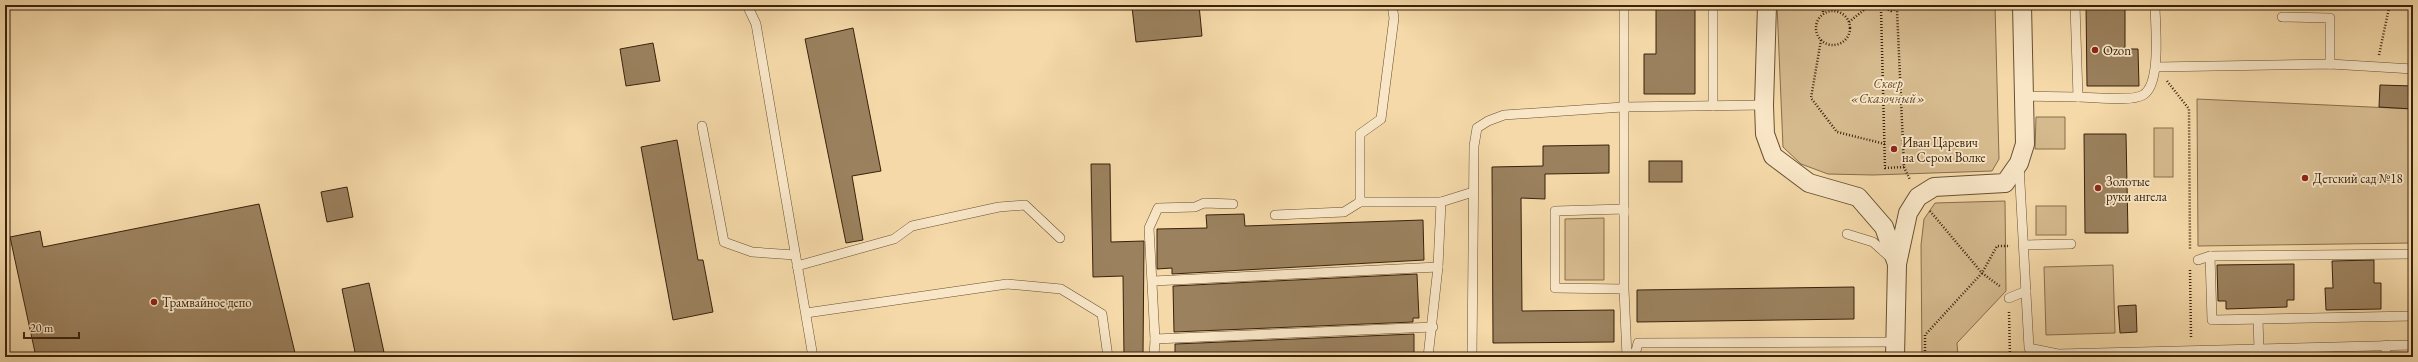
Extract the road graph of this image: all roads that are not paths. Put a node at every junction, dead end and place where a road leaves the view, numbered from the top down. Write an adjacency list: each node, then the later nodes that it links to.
1 (747, 5): 31 (lane)
2 (1392, 5): 21 (lane)
3 (1624, 5): 17 (lane)
4 (1712, 5): 16 (lane)
5 (1767, 5): 15 (street)
6 (2022, 5): 13 (street)
7 (2075, 5): 14 (lane)
8 (2155, 5): 11 (lane)
9 (2282, 17): 10 (lane)
10 (2330, 64): 11 (lane); 12 (lane)
11 (2156, 67): 14 (lane)
12 (2413, 69)
13 (2024, 96): 14 (lane); 19 (street)
14 (2078, 97)
15 (1764, 105): 16 (lane); 34 (street)
16 (1713, 106): 17 (lane)
17 (1623, 107): 20 (lane); 24 (lane)
18 (702, 126): 31 (lane)
19 (2019, 163): 29 (lane); 34 (street)
20 (1473, 192): 22 (lane); 54 (lane)
21 (1360, 202): 22 (lane); 25 (lane)
22 (1441, 202): 36 (lane)
23 (1232, 204): 37 (lane)
24 (1624, 209): 38 (lane); 38 (lane)
25 (1275, 215)
26 (1847, 234): 34 (lane)
27 (1060, 238): 35 (lane)
28 (2071, 244): 29 (lane)
29 (2024, 246): 39 (lane)
30 (2413, 254): 32 (lane)
31 (795, 255): 35 (lane)
32 (2210, 256): 33 (lane); 43 (lane)
33 (2198, 260)
34 (1897, 264): 48 (street)
35 (797, 266): 41 (lane)
36 (1438, 267): 37 (lane); 44 (lane)
37 (1153, 281): 45 (lane)
38 (1624, 289): 55 (lane)
39 (2026, 291): 40 (lane); 49 (lane)
40 (2008, 298)
41 (806, 313): 50 (lane); 51 (lane)
42 (2413, 316): 43 (lane)
43 (2258, 320): 49 (lane)
44 (1432, 327): 45 (lane); 53 (lane)
45 (1155, 340): 52 (lane)
46 (2386, 345): 47 (lane); 49 (lane); 56 (lane)
47 (2413, 345)
48 (1895, 349): 55 (lane)
49 (2258, 349)
50 (814, 357)
51 (1108, 357)
52 (1154, 357)
53 (1428, 357)
54 (1472, 357)
55 (1628, 357)
56 (2386, 357)

